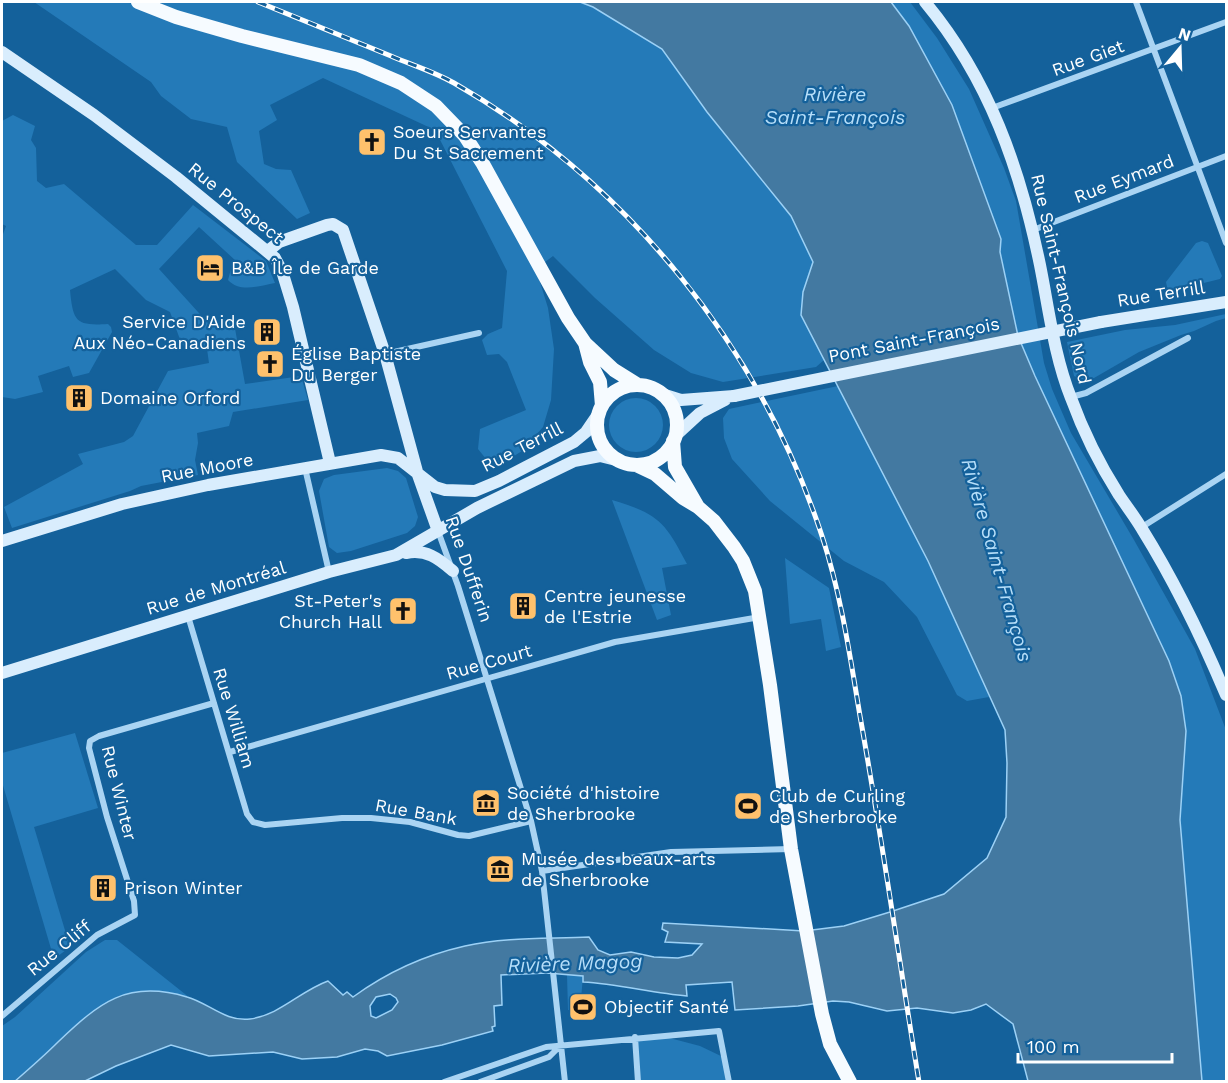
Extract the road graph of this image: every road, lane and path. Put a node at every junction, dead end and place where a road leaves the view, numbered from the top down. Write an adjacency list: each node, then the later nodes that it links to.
1 (138, 2): 17 (main road)
2 (1136, 2): 5 (street)
3 (930, 3): 7 (street, Rue Saint-François Nord)
4 (1227, 22): 5 (street, Rue Giet)
5 (1154, 50): 7 (street, Rue Giet); 9 (street)
6 (2, 52): 12 (street, Rue Prospect)
7 (992, 108): 10 (street, Rue Saint-François Nord)
8 (1227, 156): 9 (street, Rue Eymard)
9 (1199, 166): 10 (street, Rue Eymard); 11 (street)
10 (1033, 230): 22 (street, Rue Saint-François Nord)
11 (1227, 243)
12 (268, 251): 18 (street, Rue Dufferin); 26 (street, Rue Prospect)
13 (1227, 302): 14 (street, Rue Terrill)
14 (1101, 322): 21 (street, Pont Saint-François, bridge)
15 (479, 333): 18 (street)
16 (1188, 338): 22 (street)
17 (585, 343): 19 (main road); 23 (main road)
18 (386, 354): 30 (street, Rue Dufferin)
19 (638, 385): 20 (main road); 23 (main road)
20 (662, 394): 21 (street); 24 (main road)
21 (734, 396): 24 (street)
22 (1071, 398): 32 (street, Rue Saint-François Nord)
23 (600, 409): 25 (main road); 30 (street, Rue Terrill)
24 (674, 438): 27 (main road); 31 (main road)
25 (620, 461): 27 (main road); 33 (street, Rue Terrill)
26 (330, 463): 28 (street, Rue Moore); 30 (street, Rue Moore)
27 (636, 465): 31 (main road)
28 (305, 468): 34 (street, Rue Moore); 37 (street)
29 (1227, 474): 32 (street)
30 (418, 475): 33 (street, Rue Dufferin)
31 (698, 507): 39 (main road)
32 (1142, 527): 42 (street, Rue Saint-François Nord)
33 (438, 531): 35 (street, Rue de Montréal); 36 (street, Rue Dufferin)
34 (2, 541)
35 (396, 555): 36 (street); 37 (street, Rue de Montréal)
36 (453, 571): 41 (street, Rue Dufferin)
37 (329, 572): 38 (street, Rue de Montréal)
38 (188, 616): 40 (street, Rue de Montréal); 43 (street, Rue William)
39 (760, 617): 41 (street, Rue Court); 47 (main road)
40 (2, 673)
41 (486, 678): 44 (street, Rue Court); 45 (street, Rue Dufferin)
42 (1227, 695)
43 (214, 703): 44 (street, Rue William); 49 (street, Rue Winter)
44 (230, 752): 46 (street, Rue William)
45 (531, 821): 46 (street, Rue Bank); 48 (street, Rue Dufferin)
46 (258, 824)
47 (791, 849): 48 (street); 58 (main road)
48 (542, 871): 52 (street, Rue Dufferin)
49 (136, 908): 50 (street, Rue Cliff)
50 (2, 1016)
51 (635, 1037): 52 (street); 56 (street); 57 (street)
52 (561, 1045): 53 (street); 54 (street); 55 (street)
53 (444, 1082)
54 (480, 1082)
55 (566, 1082)
56 (638, 1082)
57 (729, 1082)
58 (850, 1082)

